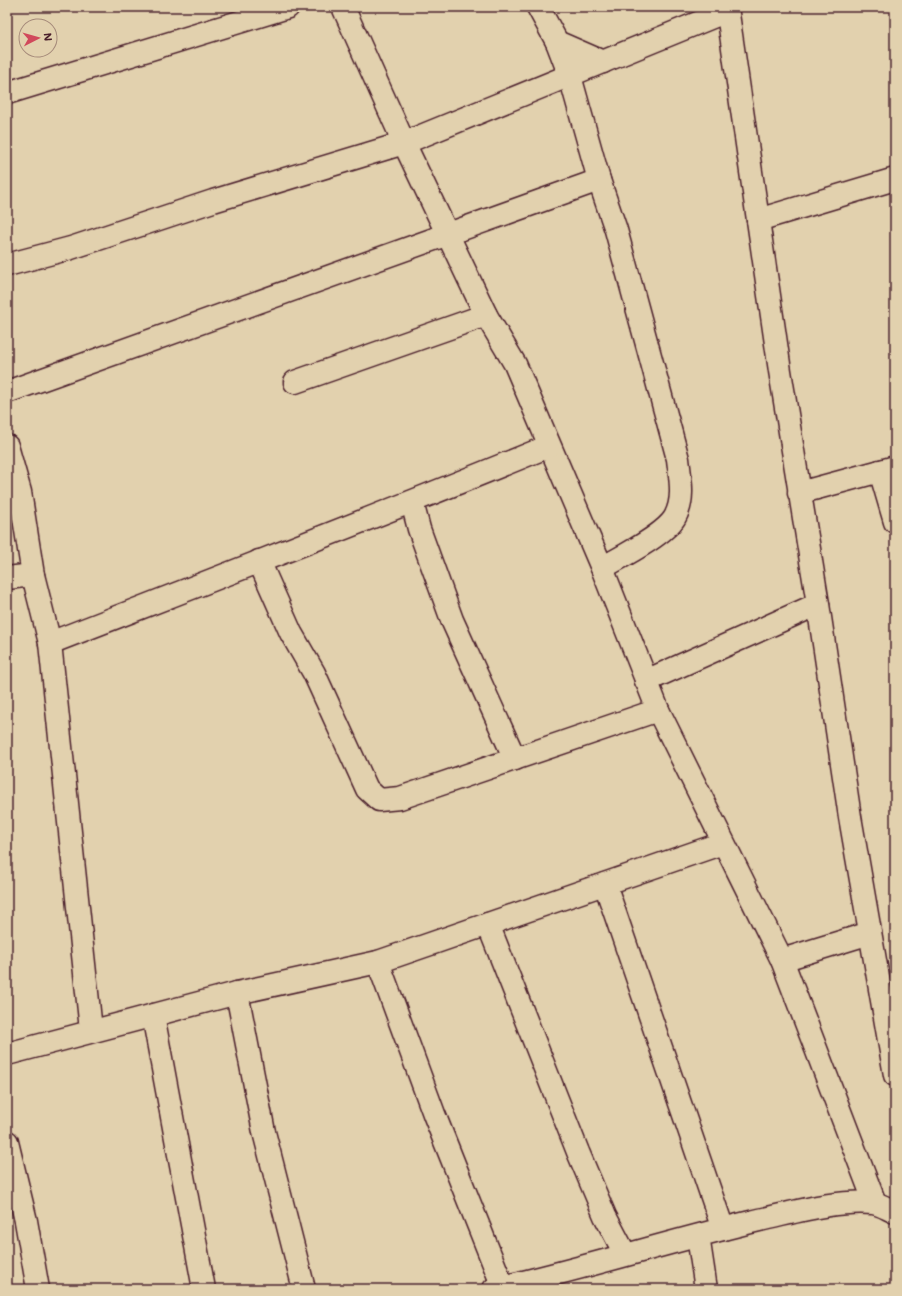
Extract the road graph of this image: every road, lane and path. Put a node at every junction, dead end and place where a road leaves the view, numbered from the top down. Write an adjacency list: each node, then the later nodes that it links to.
1 (288, 7): 8 (street)
2 (343, 7): 9 (street)
3 (538, 7): 5 (street)
4 (727, 9): 6 (street); 12 (street)
5 (557, 42): 6 (street); 7 (street)
6 (603, 62): 7 (street)
7 (570, 76): 9 (street); 11 (street)
8 (7, 93)
9 (404, 143): 13 (street); 14 (street)
10 (895, 179): 12 (street)
11 (599, 180): 13 (street); 25 (street)
12 (758, 220): 21 (street)
13 (448, 234): 15 (street); 17 (street)
14 (7, 265)
15 (486, 315): 16 (street); 19 (street)
16 (295, 382)
17 (7, 392)
18 (7, 446): 26 (street)
19 (549, 446): 22 (street); 25 (street)
20 (887, 469): 21 (street); 23 (street)
21 (799, 493): 28 (street)
22 (412, 502): 24 (street); 32 (street)
23 (895, 522)
24 (259, 561): 29 (street); 32 (street)
25 (602, 568): 30 (street)
26 (33, 575): 27 (street); 29 (street)
27 (7, 578)
28 (818, 604): 30 (street); 36 (street)
29 (50, 643): 41 (street)
30 (646, 681): 31 (street)
31 (658, 710): 32 (street); 33 (street)
32 (515, 759)
33 (723, 843): 34 (street); 37 (street)
34 (605, 884): 35 (street); 47 (street)
35 (488, 924): 38 (street); 49 (street)
36 (870, 933): 37 (street); 43 (street)
37 (782, 960): 45 (street)
38 (378, 962): 39 (street); 51 (street)
39 (237, 993): 40 (street); 54 (street)
40 (153, 1015): 41 (street); 53 (street)
41 (90, 1030): 42 (street)
42 (7, 1054)
43 (895, 1075)
44 (7, 1142): 52 (street)
45 (875, 1203): 46 (street); 47 (street)
46 (895, 1212)
47 (723, 1229): 48 (street)
48 (698, 1236): 49 (street); 55 (street)
49 (625, 1254): 50 (street)
50 (537, 1284): 51 (street)
51 (499, 1288)
52 (38, 1289)
53 (204, 1289)
54 (304, 1289)
55 (706, 1289)

